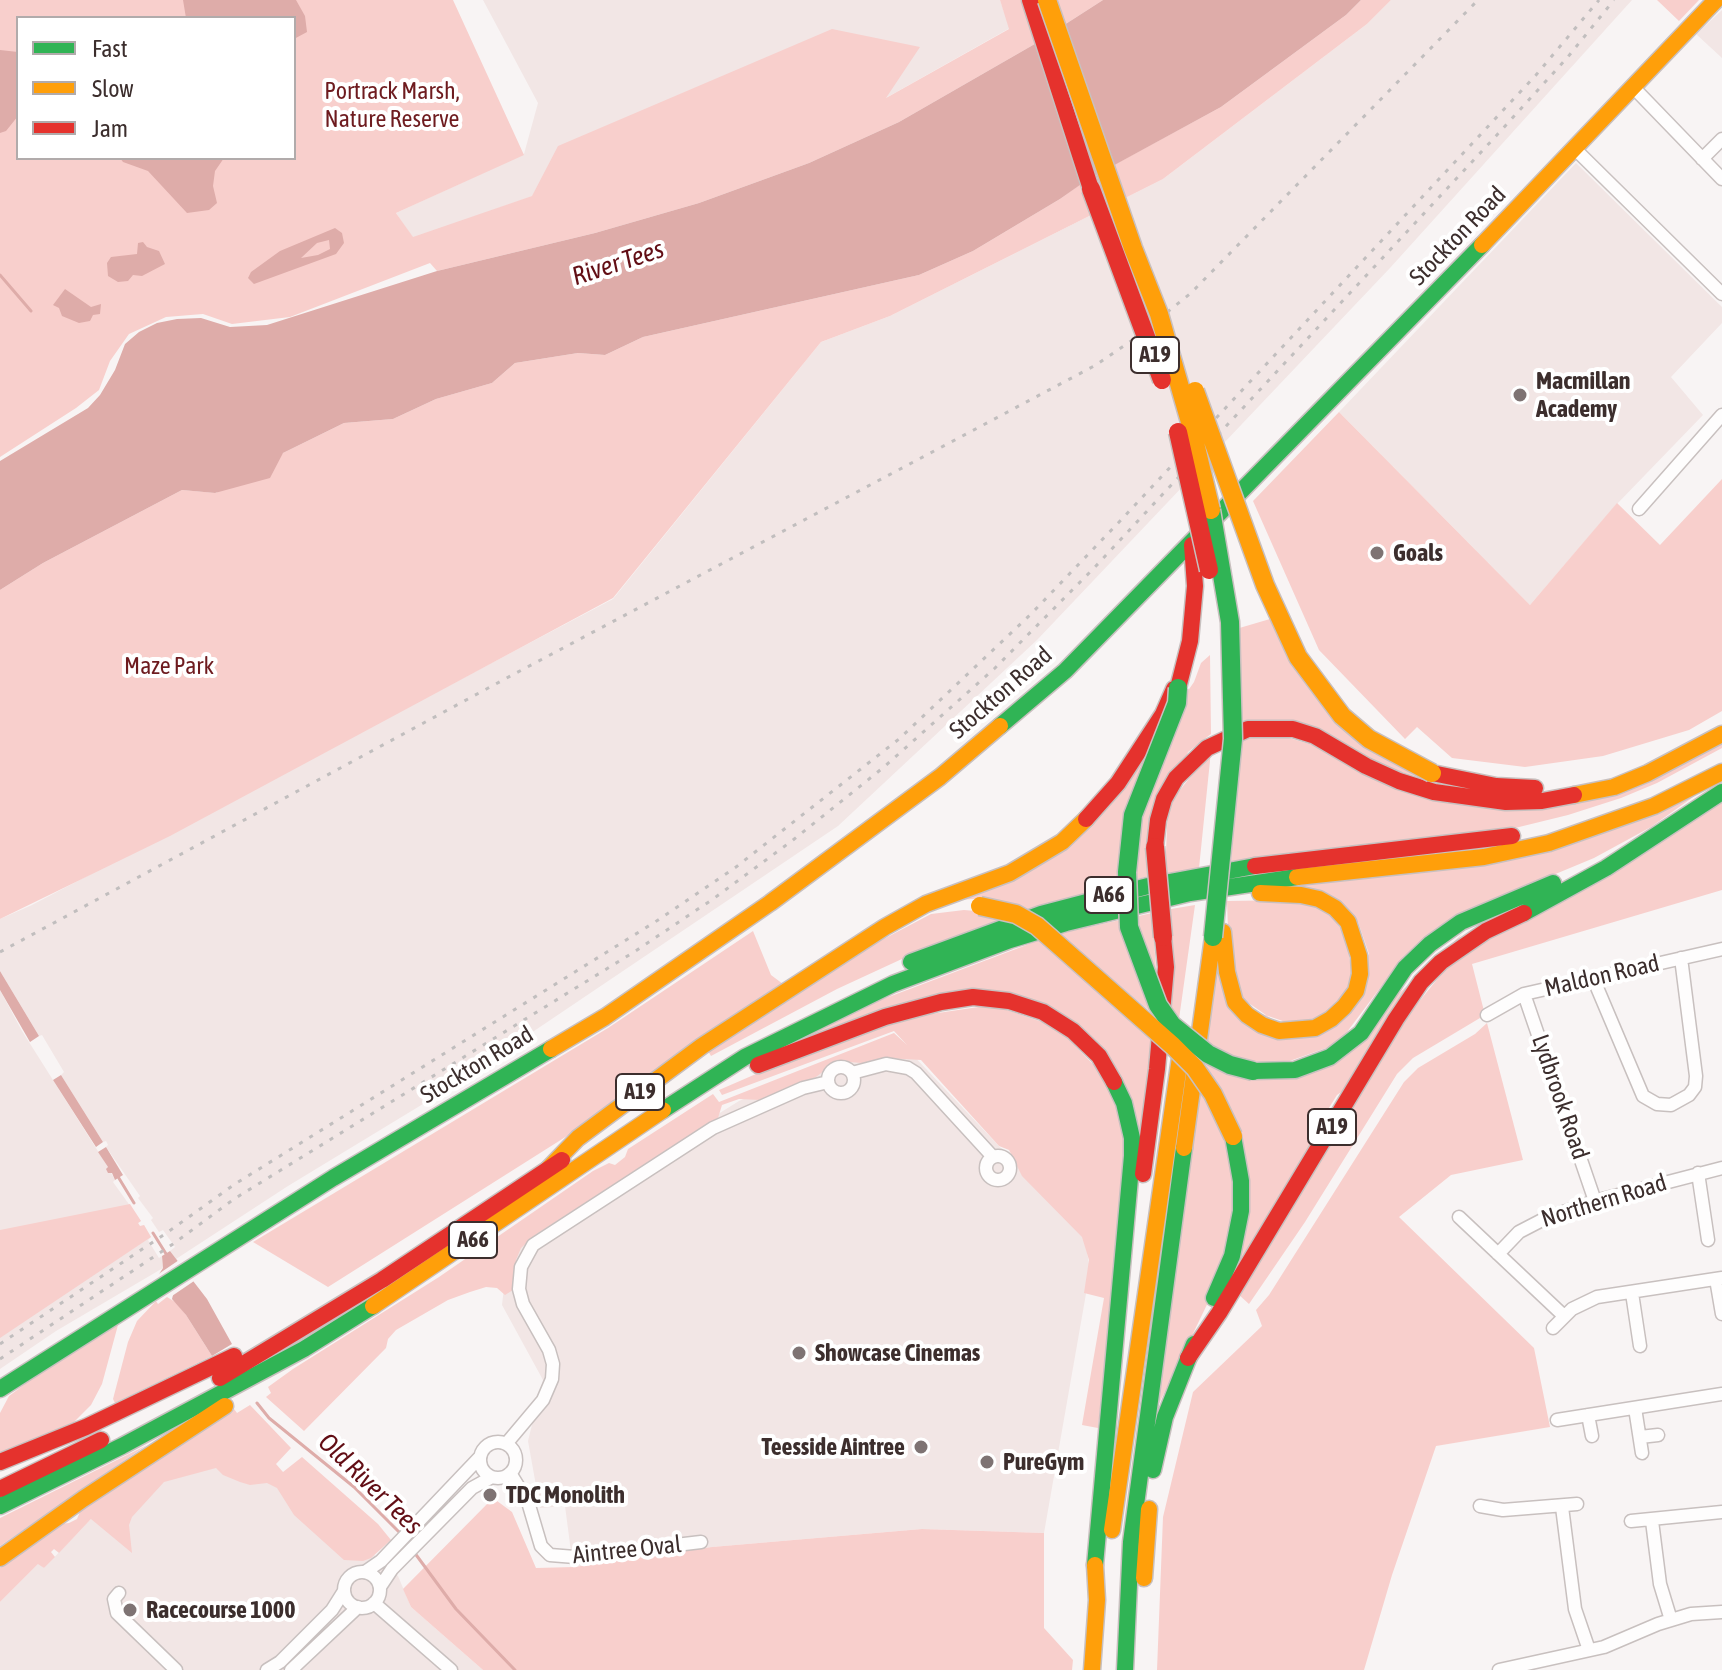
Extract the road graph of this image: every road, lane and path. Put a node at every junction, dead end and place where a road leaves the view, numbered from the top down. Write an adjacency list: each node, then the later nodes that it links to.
1 (1030, 0): 13 (main road, A19, bridge)
2 (1047, 0): 10 (main road, A19, bridge)
3 (1716, 0): 4 (main road, Stockton Road)
4 (1633, 87): 6 (main road, Stockton Road); 7 (street)
5 (1722, 139): 7 (street)
6 (1575, 149): 9 (street); 49 (main road, Stockton Road)
7 (1702, 159): 8 (street)
8 (1722, 179)
9 (1722, 294)
10 (1159, 314): 16 (main road, A66, bridge); 21 (main road, A19, bridge)
11 (1722, 415): 12 (street)
12 (1639, 509)
13 (1198, 527): 14 (main road, A19); 23 (main road, A19, bridge)
14 (1178, 688): 20 (main road, A19, bridge); 24 (main road, A19)
15 (1722, 734): 16 (main road, A66)
16 (1680, 756): 45 (main road, A66, bridge)
17 (1722, 756): 33 (main road, A66)
18 (1722, 772): 22 (main road, A66)
19 (1722, 792): 20 (main road, A19)
20 (1659, 833): 48 (main road, A19)
21 (1224, 835): 23 (main road, A66, bridge)
22 (1190, 893): 23 (main road, A66); 30 (main road, A66)
23 (1211, 936): 80 (main road, A19); 85 (main road, A19)
24 (869, 938): 33 (main road, A19); 48 (main road, A19, bridge)
25 (1722, 949): 26 (street, Maldon Road)
26 (1681, 958): 27 (street, Maldon Road); 27 (street)
27 (1593, 978): 28 (street, Maldon Road)
28 (1524, 994): 29 (street, Maldon Road); 35 (street, Lydbrook Road)
29 (1487, 1015)
30 (639, 1124): 45 (main road, A66); 47 (main road, A66)
31 (993, 1157): 57 (street)
32 (1722, 1168): 34 (street, Northern Road)
33 (544, 1172): 44 (main road, A66)
34 (1698, 1173): 35 (street, Northern Road); 37 (street)
35 (1595, 1201): 38 (street, Northern Road)
36 (1459, 1217): 38 (street)
37 (1708, 1240)
38 (1498, 1254): 42 (street)
39 (1719, 1278): 40 (street); 41 (street)
40 (1632, 1293): 42 (street); 46 (street)
41 (1722, 1314)
42 (1564, 1316): 43 (street)
43 (1553, 1328)
44 (302, 1329): 60 (main road, A66); 63 (main road, A66)
45 (1117, 1333): 80 (main road, A66)
46 (1640, 1346)
47 (304, 1349): 65 (main road, A66); 74 (main road, A66)
48 (1188, 1358): 69 (main road, A19)
49 (0, 1389)
50 (1722, 1394): 51 (street)
51 (1635, 1408): 52 (street); 56 (street)
52 (1588, 1415): 53 (street); 55 (street)
53 (1557, 1420)
54 (1658, 1435): 56 (street)
55 (1592, 1436)
56 (1640, 1437): 58 (street)
57 (506, 1444): 59 (street); 61 (street)
58 (1642, 1453)
59 (480, 1457): 62 (street); 72 (street)
60 (0, 1462)
61 (510, 1473): 62 (street); 73 (street, Aintree Oval)
62 (492, 1477): 72 (street)
63 (0, 1489)
64 (1577, 1504): 67 (street)
65 (0, 1506)
66 (1480, 1506): 67 (street)
67 (1562, 1507): 86 (street)
68 (1722, 1512): 71 (street)
69 (1149, 1514): 85 (main road, A19); 94 (main road, A19)
70 (1631, 1521): 71 (street)
71 (1652, 1521): 84 (street)
72 (430, 1522): 75 (street)
73 (701, 1542)
74 (0, 1555)
75 (386, 1565): 76 (street); 77 (street)
76 (365, 1572): 77 (street); 78 (street)
77 (380, 1587): 81 (street)
78 (344, 1591): 82 (street); 89 (street)
79 (119, 1593): 88 (street)
80 (1097, 1600): 92 (main road, A19)
81 (374, 1603): 82 (street); 91 (street)
82 (358, 1607): 90 (street)
83 (1722, 1612): 84 (street)
84 (1671, 1620): 86 (street)
85 (1128, 1625): 93 (main road, A19)
86 (1589, 1650): 87 (street)
87 (1545, 1666): 95 (street)
88 (176, 1670)
89 (267, 1670)
90 (291, 1670)
91 (451, 1670)
92 (1092, 1670)
93 (1125, 1670)
94 (1137, 1670)
95 (1499, 1670)

